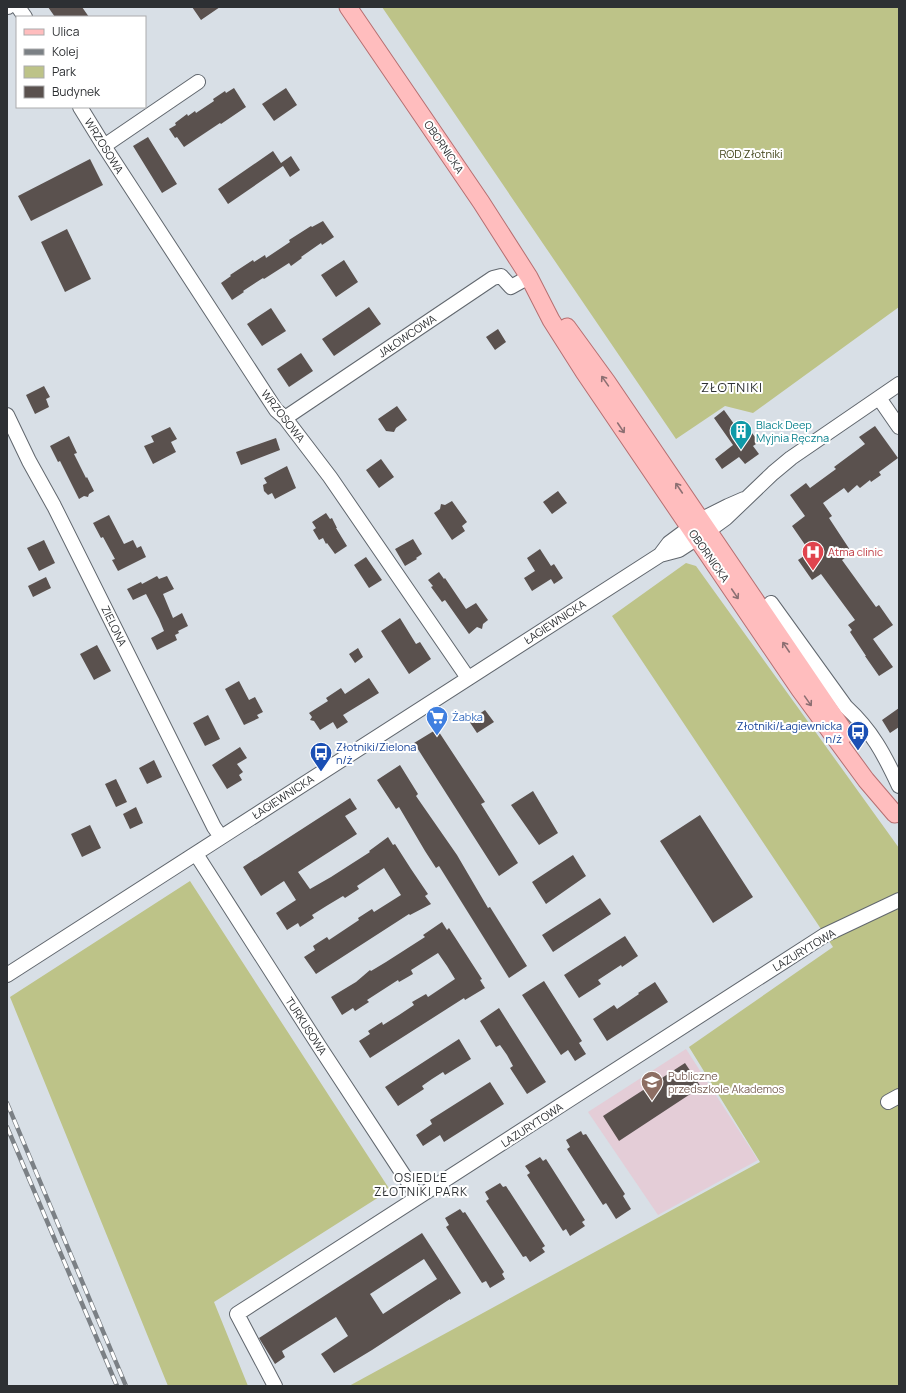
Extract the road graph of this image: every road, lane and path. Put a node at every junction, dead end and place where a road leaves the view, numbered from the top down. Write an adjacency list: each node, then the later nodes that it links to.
1 (18, 7): 3 (street)
2 (348, 7): 7 (main road, OBORNICKA)
3 (24, 16)
4 (198, 82): 6 (street)
5 (81, 108): 6 (street, WRZOSOWA)
6 (104, 146): 11 (street, WRZOSOWA)
7 (533, 283): 11 (street, JAŁOWCOWA); 13 (main road, OBORNICKA)
8 (899, 384): 9 (street, ŁAGIEWNICKA)
9 (879, 398): 12 (street); 13 (street, ŁAGIEWNICKA)
10 (7, 415): 18 (street, ZIELONA)
11 (285, 418): 15 (street, WRZOSOWA)
12 (899, 427)
13 (699, 530): 15 (street, ŁAGIEWNICKA); 17 (main road, OBORNICKA)
14 (771, 603): 16 (street)
15 (468, 678): 18 (street, ŁAGIEWNICKA)
16 (899, 786)
17 (897, 816)
18 (220, 837): 19 (street, ŁAGIEWNICKA)
19 (196, 854): 21 (street, ŁAGIEWNICKA); 22 (street, TURKUSOWA)
20 (899, 900): 22 (street, LAZURYTOWA)
21 (7, 975)
22 (418, 1197): 23 (street, LAZURYTOWA)
23 (275, 1386)

